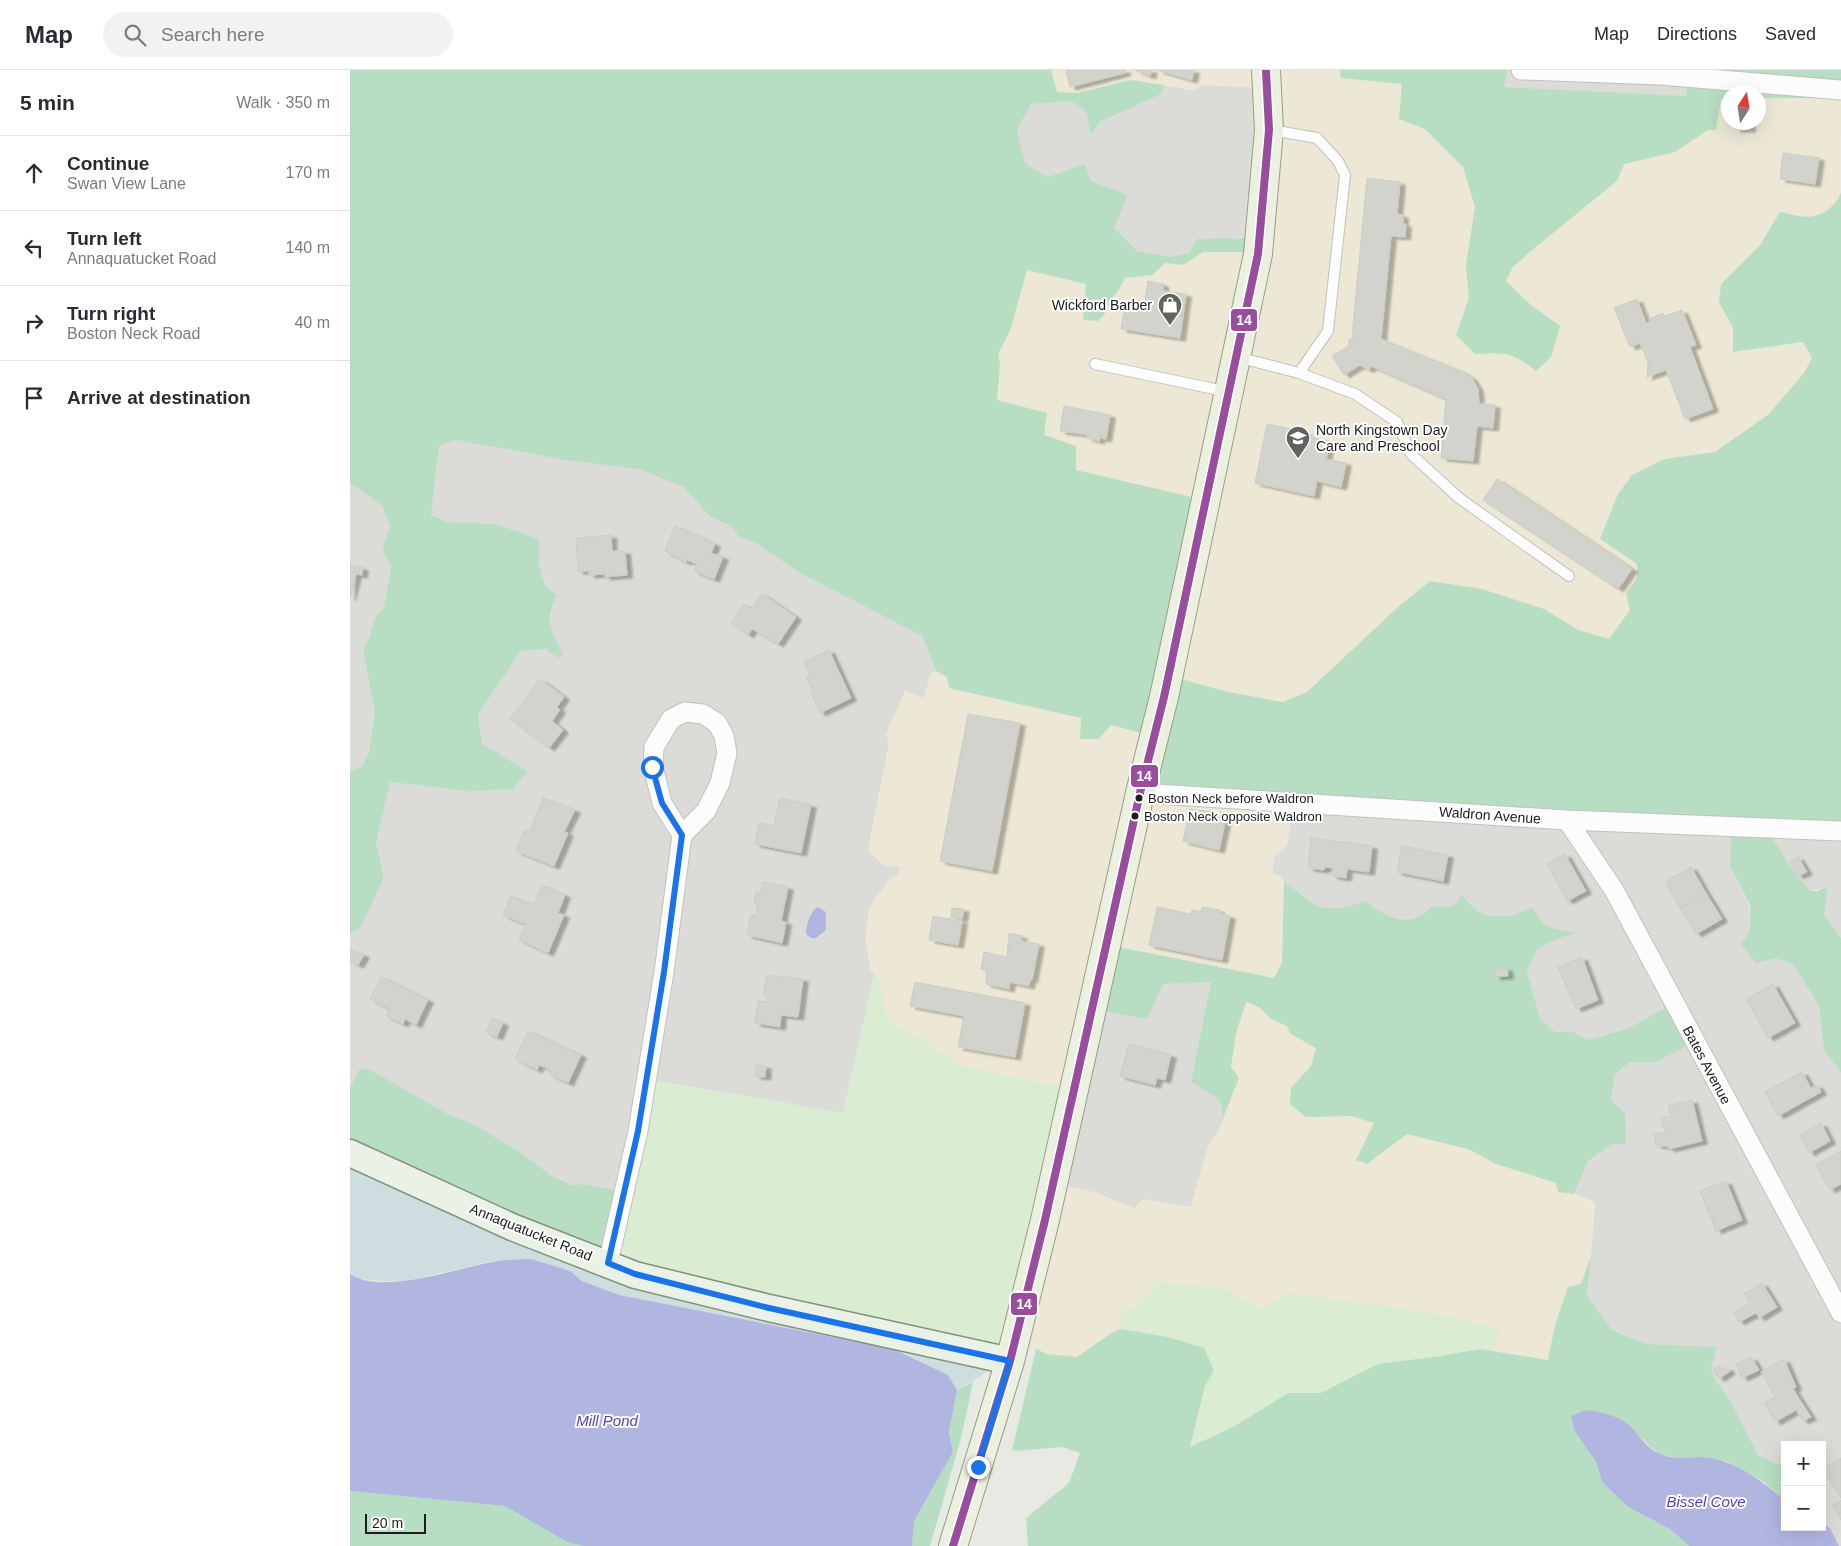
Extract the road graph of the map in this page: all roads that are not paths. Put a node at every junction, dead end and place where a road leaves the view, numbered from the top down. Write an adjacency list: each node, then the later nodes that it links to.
1 (1266, 70): 4 (main road)
2 (1521, 70): 3 (street)
3 (1841, 90)
4 (1269, 130): 5 (main road); 7 (lane)
5 (1236, 356): 7 (lane); 8 (main road)
6 (1095, 364): 8 (lane)
7 (1299, 373): 9 (lane)
8 (1229, 392): 10 (main road)
9 (1569, 576)
10 (1140, 793): 11 (street, Waldron Avenue); 17 (main road)
11 (1567, 820): 12 (street, Waldron Avenue); 16 (street, Bates Avenue)
12 (1841, 831)
13 (682, 835): 13 (street); 15 (street)
14 (350, 1153): 15 (street, Annaquatucket Road)
15 (608, 1263): 17 (street, Annaquatucket Road)
16 (1841, 1313)
17 (1010, 1361): 18 (main road)
18 (953, 1546)

